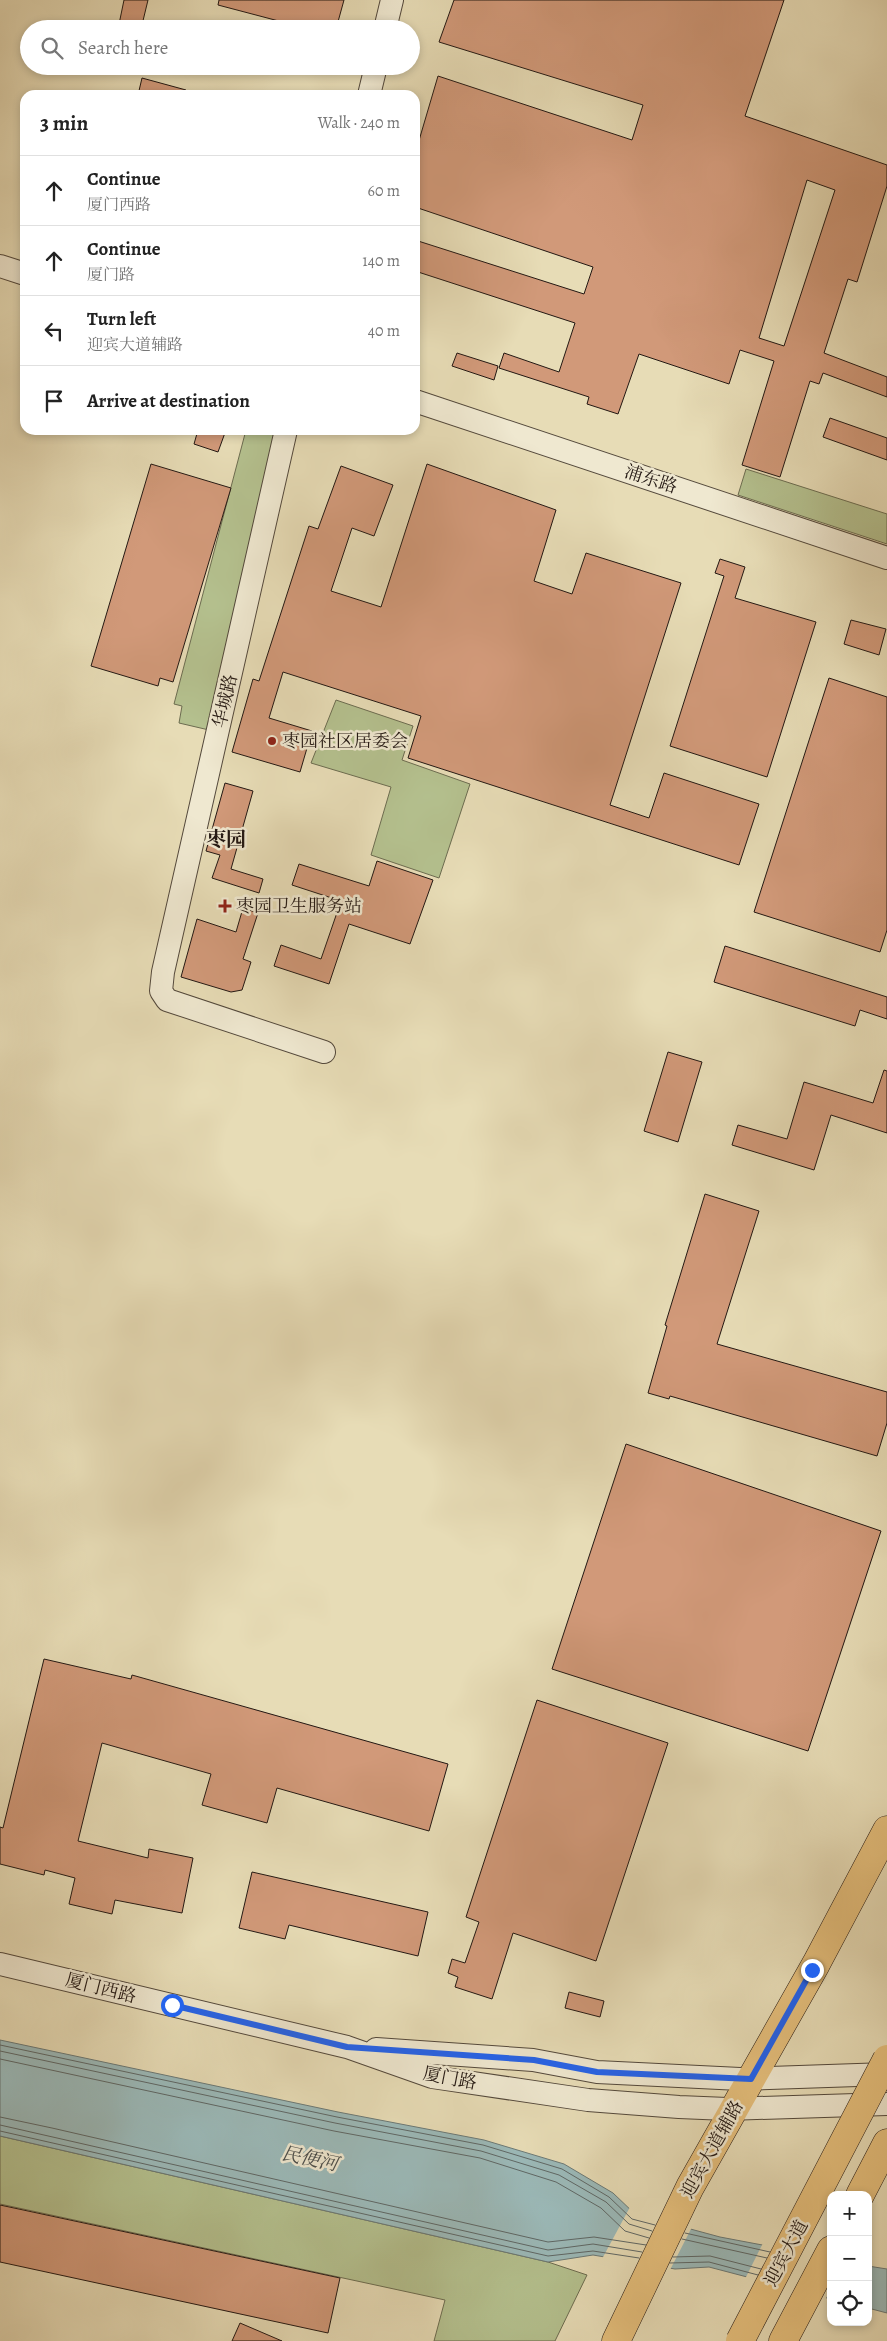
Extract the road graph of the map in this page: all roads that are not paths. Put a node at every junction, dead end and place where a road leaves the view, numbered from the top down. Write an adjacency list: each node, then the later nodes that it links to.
1 (392, 0): 2 (street)
2 (387, 20)
3 (374, 75): 4 (street)
4 (370, 90)
5 (0, 266): 6 (street)
6 (20, 272)
7 (420, 403): 9 (street, 浦东路)
8 (285, 435): 10 (street, 华城路)
9 (887, 558)
10 (324, 1052)
11 (887, 1830): 16 (main road, 迎宾大道辅路)
12 (0, 1964): 13 (street, 厦门西路)
13 (347, 2047): 16 (street, 厦门路); 18 (street, 厦门路)
14 (887, 2059): 23 (main road, 迎宾大道, bridge)
15 (887, 2074): 16 (street, 厦门路)
16 (751, 2079): 18 (main road, 迎宾大道辅路)
17 (887, 2104): 18 (street, 厦门路)
18 (734, 2108): 22 (main road, 迎宾大道辅路)
19 (887, 2143): 20 (main road)
20 (862, 2191)
21 (827, 2258): 24 (main road)
22 (616, 2341)
23 (740, 2341)
24 (783, 2341)

